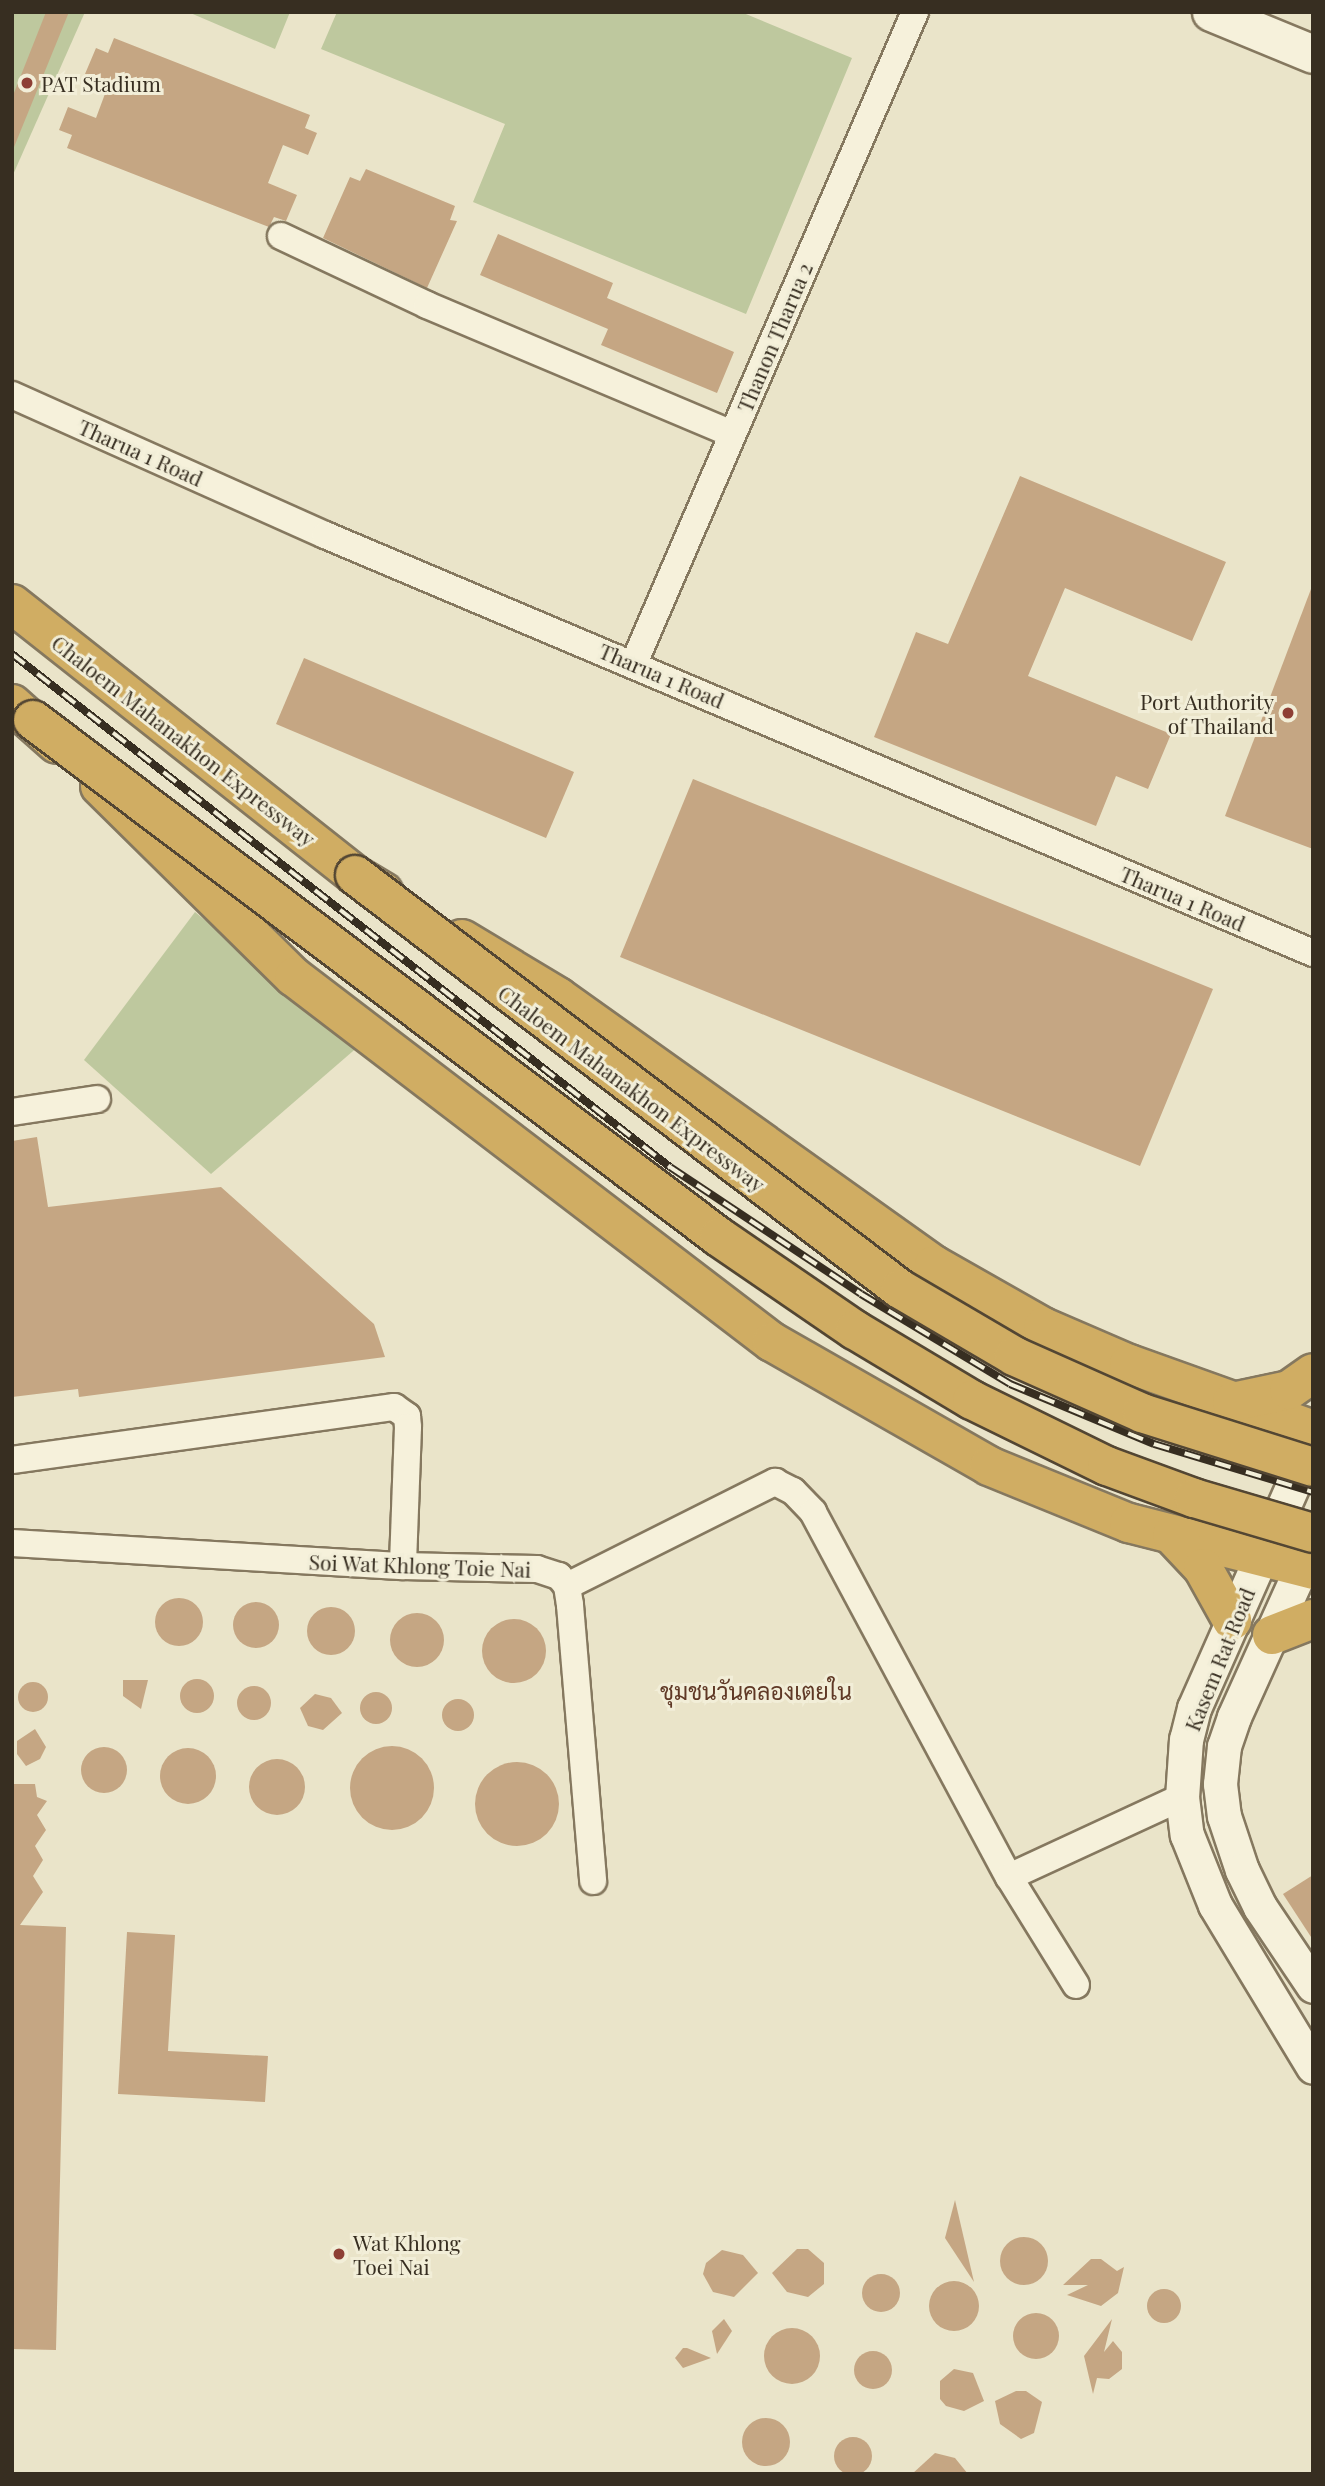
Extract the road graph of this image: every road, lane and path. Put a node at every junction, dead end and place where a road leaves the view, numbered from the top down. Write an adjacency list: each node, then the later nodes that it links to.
1 (915, 12): 6 (street, Thanon Tharua 2)
2 (1211, 12): 3 (main road)
3 (1313, 54)
4 (281, 236): 6 (street)
5 (12, 395): 8 (street, Tharua 1 Road)
6 (732, 434): 8 (street, Thanon Tharua 2)
7 (12, 604): 10 (highway, Chaloem Mahanakhon Expressway)
8 (634, 663): 11 (street, Tharua 1 Road)
9 (23, 712): 20 (highway, bridge); 22 (highway, bridge)
10 (355, 875): 15 (highway, bridge); 19 (highway, Chaloem Mahanakhon Expressway, bridge)
11 (1313, 953)
12 (97, 1099): 13 (street)
13 (12, 1112)
14 (1313, 1373): 15 (highway)
15 (1232, 1402): 16 (highway)
16 (1313, 1430)
17 (1313, 1439): 23 (street, Kasem Rat Road)
18 (12, 1460): 24 (street)
19 (1313, 1467)
20 (1172, 1535): 23 (highway); 27 (highway)
21 (12, 1543): 24 (street, Soi Wat Khlong Toie Nai)
22 (1310, 1553): 23 (highway); 28 (street, Kasem Rat Road)
23 (1261, 1558): 27 (street, Kasem Rat Road)
24 (403, 1566): 25 (street, Soi Wat Khlong Toie Nai)
25 (567, 1586): 30 (street); 31 (street)
26 (1313, 1619): 28 (highway)
27 (1232, 1620): 29 (street, Kasem Rat Road)
28 (1272, 1635): 33 (street, Kasem Rat Road)
29 (1182, 1797): 30 (street); 34 (street, Kasem Rat Road)
30 (1009, 1877): 32 (street)
31 (593, 1881)
32 (1076, 1985)
33 (1313, 1986)
34 (1313, 2067)

